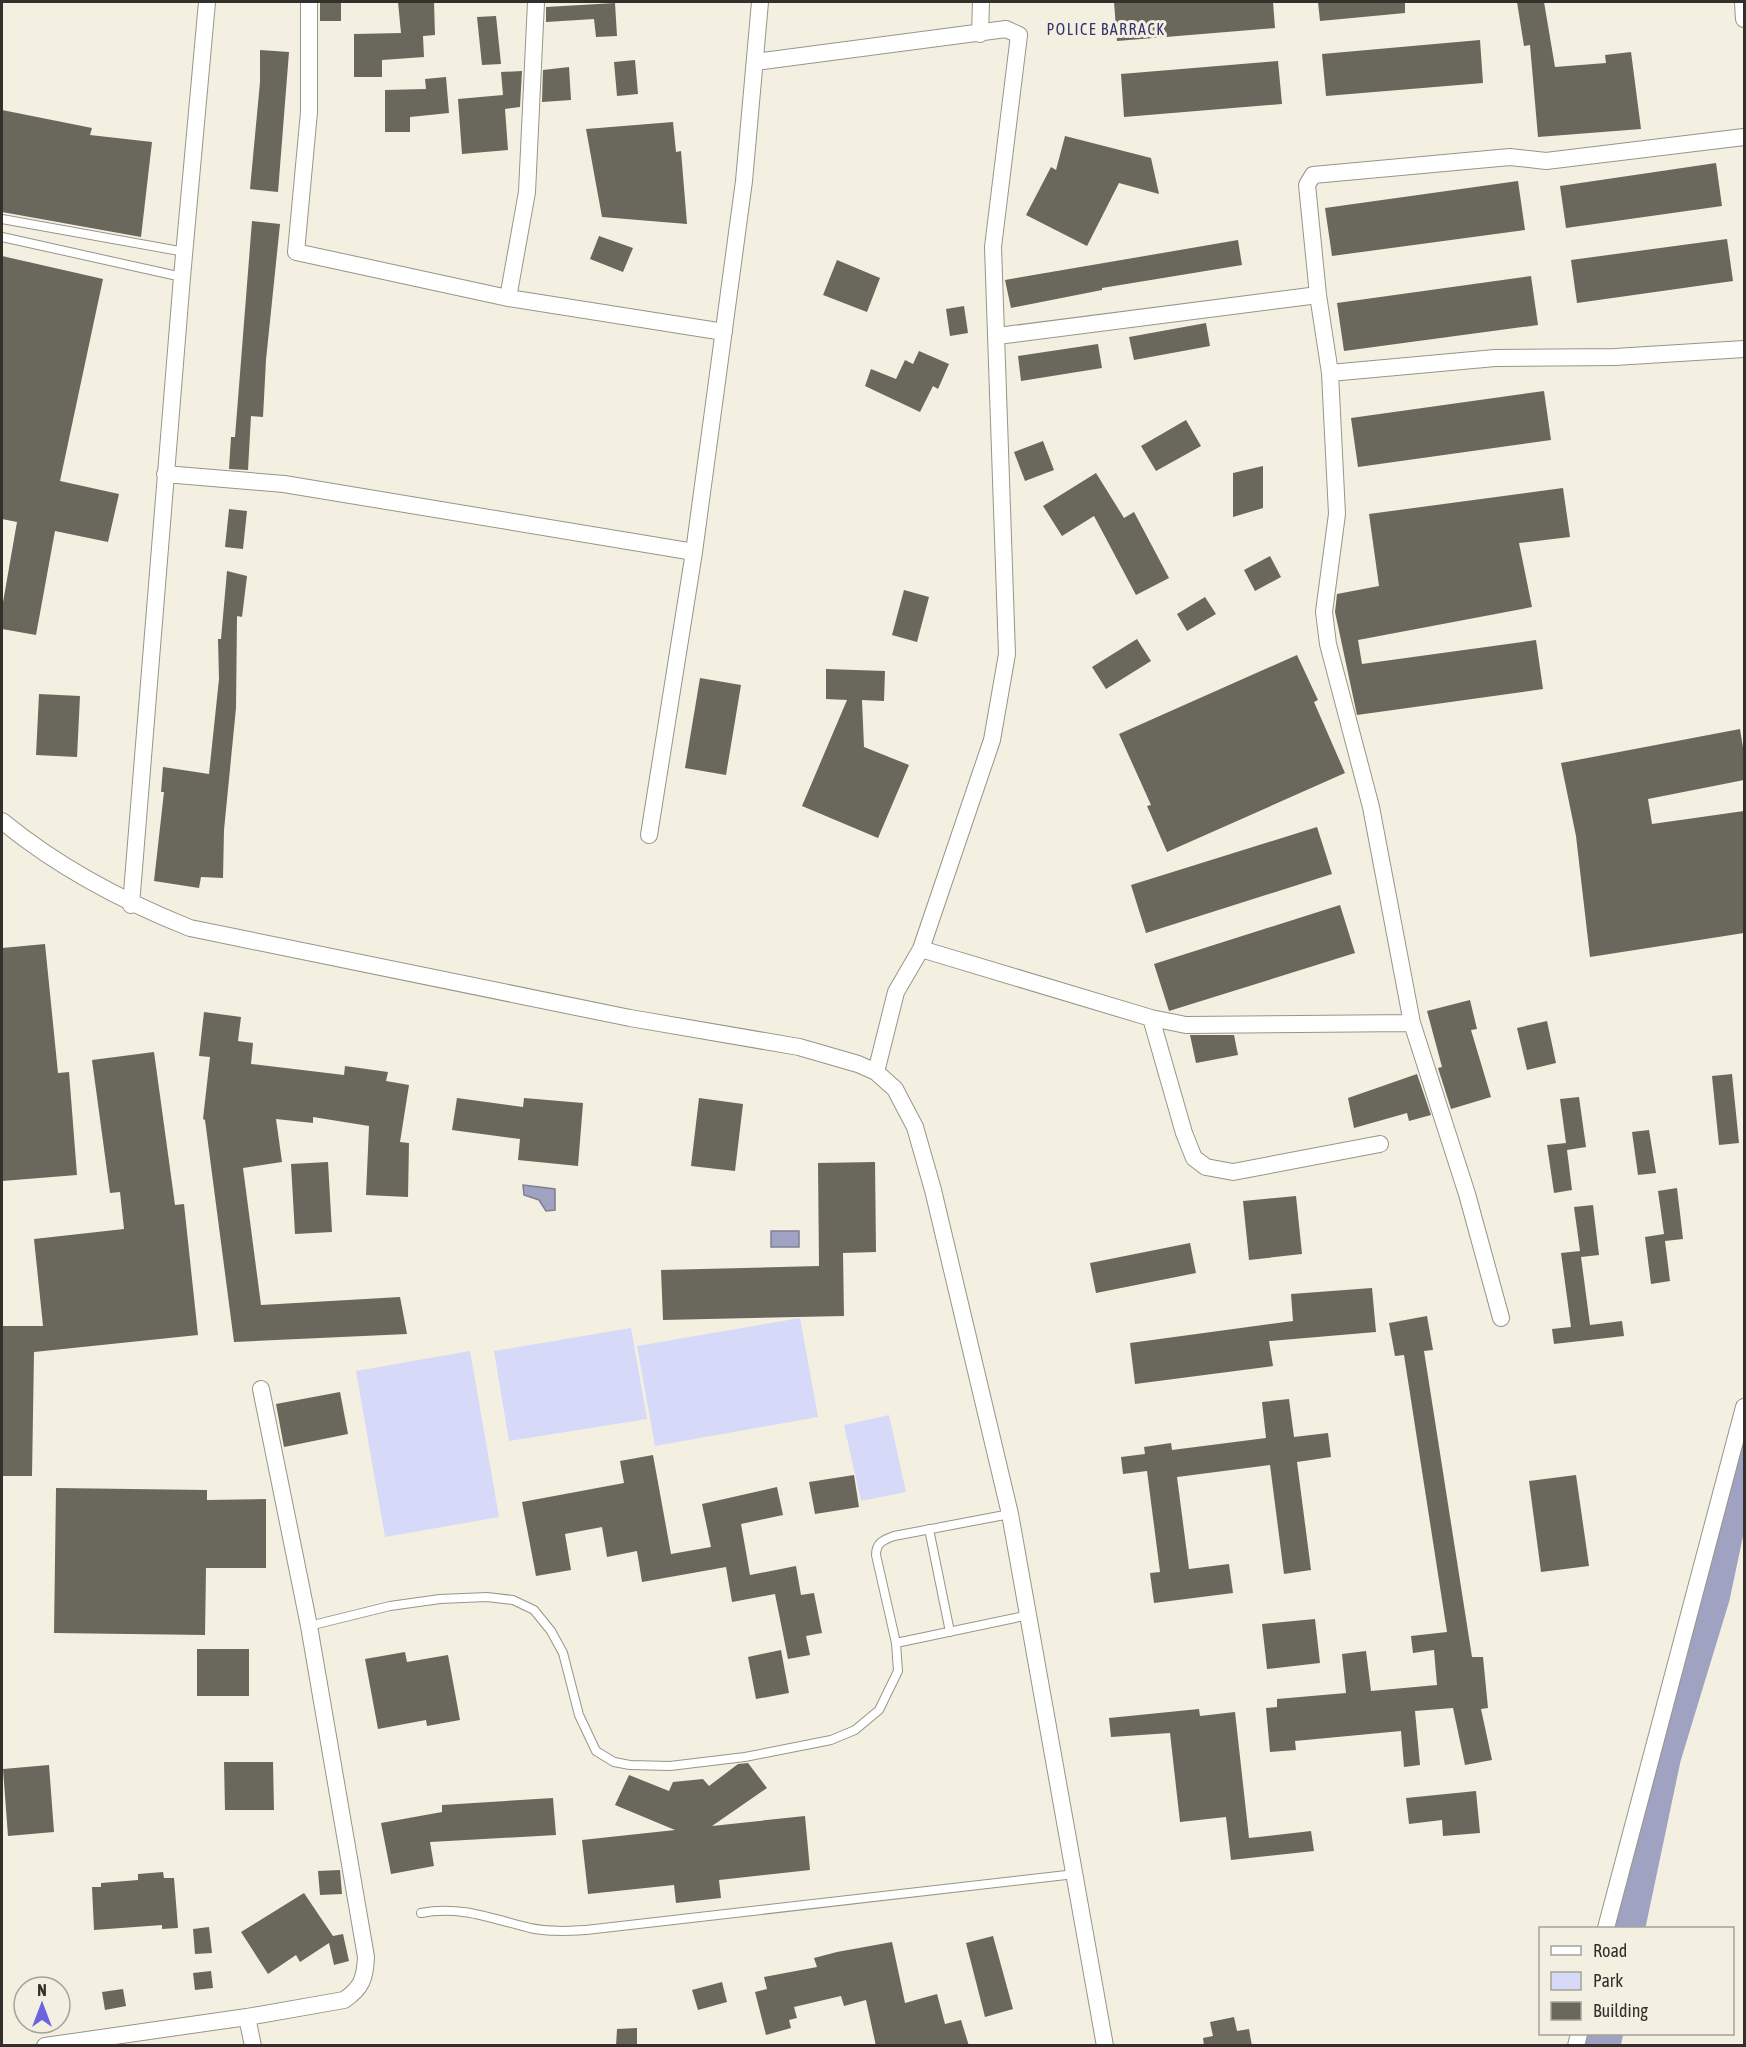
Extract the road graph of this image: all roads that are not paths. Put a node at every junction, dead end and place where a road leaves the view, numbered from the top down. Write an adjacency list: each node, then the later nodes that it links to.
1 (207, 2): 13 (street)
2 (309, 2): 16 (street)
3 (537, 2): 16 (street)
4 (760, 2): 9 (street)
5 (981, 2): 8 (street)
6 (1743, 2): 7 (street)
7 (1744, 19)
8 (980, 33): 9 (street); 18 (street)
9 (755, 62): 17 (street)
10 (1744, 136): 15 (street)
11 (2, 219): 13 (lane)
12 (2, 237): 14 (lane)
13 (185, 252): 14 (street)
14 (182, 277): 21 (street)
15 (1318, 295): 18 (street); 20 (street)
16 (508, 298): 17 (street)
17 (724, 332): 22 (street)
18 (998, 336): 26 (street)
19 (1744, 349): 20 (street)
20 (1330, 373): 28 (street)
21 (165, 474): 22 (street); 25 (street)
22 (694, 552): 24 (street)
23 (2, 821): 25 (street)
24 (649, 835)
25 (131, 905): 29 (street)
26 (921, 949): 27 (street); 29 (street)
27 (1151, 1018): 28 (street); 30 (street)
28 (1412, 1023): 31 (street)
29 (876, 1072): 34 (street)
30 (1380, 1144)
31 (1501, 1318)
32 (261, 1389): 37 (street)
33 (1744, 1407): 42 (street)
34 (1010, 1514): 35 (lane); 36 (street)
35 (929, 1529): 38 (lane); 39 (lane)
36 (1029, 1615): 38 (lane); 40 (street)
37 (309, 1626): 39 (lane); 43 (street)
38 (950, 1632): 39 (lane)
39 (896, 1643)
40 (1075, 1874): 41 (lane); 46 (street)
41 (421, 1913)
42 (1607, 1927)
43 (247, 2017): 44 (street); 45 (street)
44 (45, 2046)
45 (253, 2046)
46 (1105, 2046)

